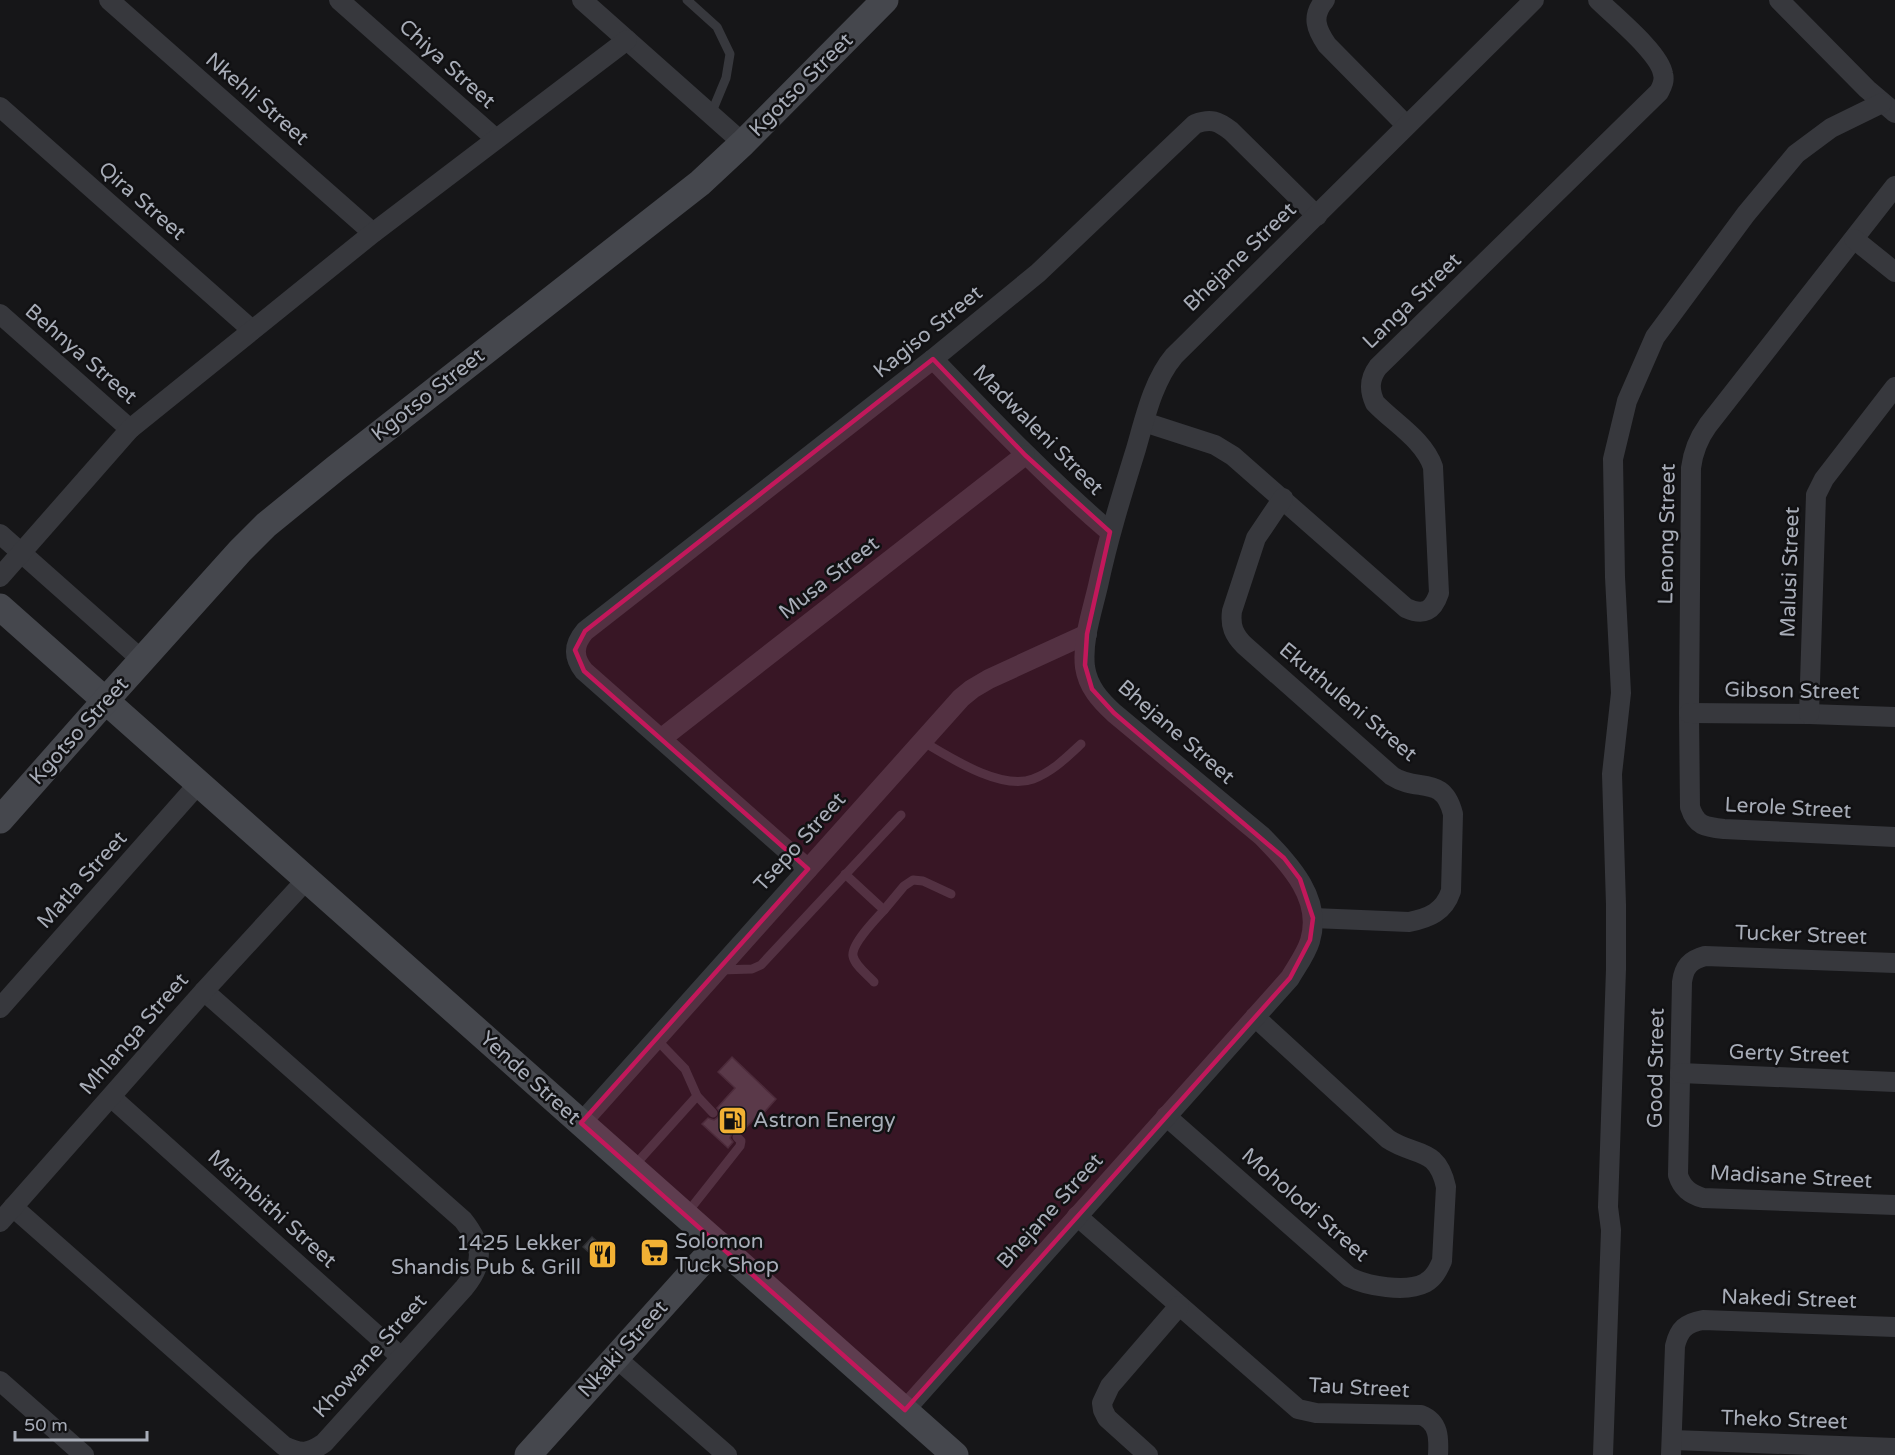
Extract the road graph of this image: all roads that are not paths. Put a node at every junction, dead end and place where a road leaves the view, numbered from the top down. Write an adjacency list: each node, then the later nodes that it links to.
1 (109, 0): 19 (street, Nkehli Street)
2 (339, 0): 15 (street, Chiya Street)
3 (582, 0): 10 (street)
4 (687, 0): 13 (lane)
5 (885, 0): 16 (street, Kgotso Street)
6 (1325, 0): 14 (street)
7 (1534, 0): 14 (street, Bhejane Street)
8 (1598, 0): 29 (street, Langa Street)
9 (1779, 0): 12 (street)
10 (627, 40): 13 (street); 15 (street)
11 (0, 107): 23 (street, Qira Street)
12 (1889, 108): 93 (street)
13 (711, 114): 16 (street)
14 (1406, 125): 18 (street, Bhejane Street)
15 (496, 140): 19 (street)
16 (743, 143): 36 (street, Kgotso Street)
17 (1895, 186): 20 (street, Lenong Street)
18 (1317, 216): 24 (street, Kagiso Street); 26 (street, Bhejane Street)
19 (373, 234): 23 (street)
20 (1854, 239): 21 (street); 38 (street, Lenong Street)
21 (1895, 272)
22 (0, 314): 27 (street, Behnya Street)
23 (252, 330): 27 (street)
24 (933, 359): 28 (street, Madwaleni Street); 41 (street, Kagiso Street)
25 (1895, 387): 39 (street, Malusi Street)
26 (1144, 422): 29 (street, Langa Street); 30 (street, Bhejane Street)
27 (130, 429): 32 (street)
28 (1025, 455): 30 (street, Madwaleni Street); 41 (street, Musa Street)
29 (1283, 498): 54 (street, Ekuthuleni Street)
30 (1110, 532): 35 (street, Bhejane Street)
31 (0, 534): 32 (street)
32 (21, 552): 33 (street); 36 (street)
33 (0, 577)
34 (0, 607): 37 (street, Yende Street)
35 (1087, 634): 42 (street, Tsepo Street); 54 (street, Bhejane Street)
36 (142, 660): 37 (street, Kgotso Street)
37 (106, 700): 44 (street, Yende Street); 47 (street, Kgotso Street)
38 (1689, 713): 39 (street, Gibson Street); 45 (street, Lenong Street)
39 (1809, 714): 40 (street, Gibson Street)
40 (1895, 717)
41 (662, 738): 49 (street)
42 (922, 741): 43 (lane); 49 (street, Tsepo Street)
43 (1081, 744)
44 (199, 783): 51 (street, Yende Street); 60 (street, Matla Street)
45 (1690, 807): 48 (street, Lerole Street)
46 (901, 815): 50 (lane)
47 (0, 820)
48 (1895, 837)
49 (808, 869): 57 (street, Tsepo Street)
50 (845, 874): 53 (lane); 57 (lane)
51 (307, 879): 59 (street, Mhlanga Street); 69 (street, Yende Street)
52 (951, 894): 53 (lane)
53 (884, 910): 58 (lane)
54 (1313, 918): 61 (street, Bhejane Street)
55 (1705, 956): 56 (street, Tucker Street); 63 (street, Good Street)
56 (1895, 963)
57 (718, 970): 62 (street, Tsepo Street)
58 (874, 982)
59 (204, 991): 66 (street, Mhlanga Street); 81 (street, Khowane Street)
60 (0, 1008)
61 (1255, 1017): 68 (street, Bhejane Street); 68 (street, Moholodi Street)
62 (656, 1039): 65 (lane); 69 (street, Tsepo Street)
63 (1680, 1073): 64 (street, Gerty Street); 72 (street, Good Street)
64 (1895, 1082)
65 (697, 1096): 67 (lane); 71 (lane)
66 (111, 1097): 74 (street, Mhlanga Street); 81 (street, Msimbithi Street)
67 (713, 1113)
68 (1166, 1116): 76 (street, Bhejane Street)
69 (581, 1123): 71 (street, Yende Street)
70 (737, 1137): 75 (lane)
71 (632, 1168): 75 (street, Yende Street)
72 (1686, 1190): 73 (street, Madisane Street)
73 (1895, 1205)
74 (13, 1207): 77 (street, Mhlanga Street); 81 (street, Khowane Street)
75 (685, 1215): 78 (street, Yende Street)
76 (1077, 1216): 79 (street, Tau Street); 84 (street, Bhejane Street)
77 (0, 1222)
78 (718, 1244): 82 (street, Nkaki Street); 84 (street, Yende Street)
79 (1179, 1306): 91 (street); 92 (street, Tau Street)
80 (1895, 1327): 85 (street, Nakedi Street)
81 (401, 1357)
82 (615, 1357): 88 (street, Nkaki Street); 89 (street)
83 (0, 1381): 87 (street)
84 (905, 1410): 90 (street, Yende Street)
85 (1671, 1448): 86 (street, Theko Street)
86 (1895, 1448)
87 (84, 1455)
88 (528, 1455)
89 (726, 1455)
90 (955, 1455)
91 (1148, 1455)
92 (1438, 1455)
93 (1602, 1455)

